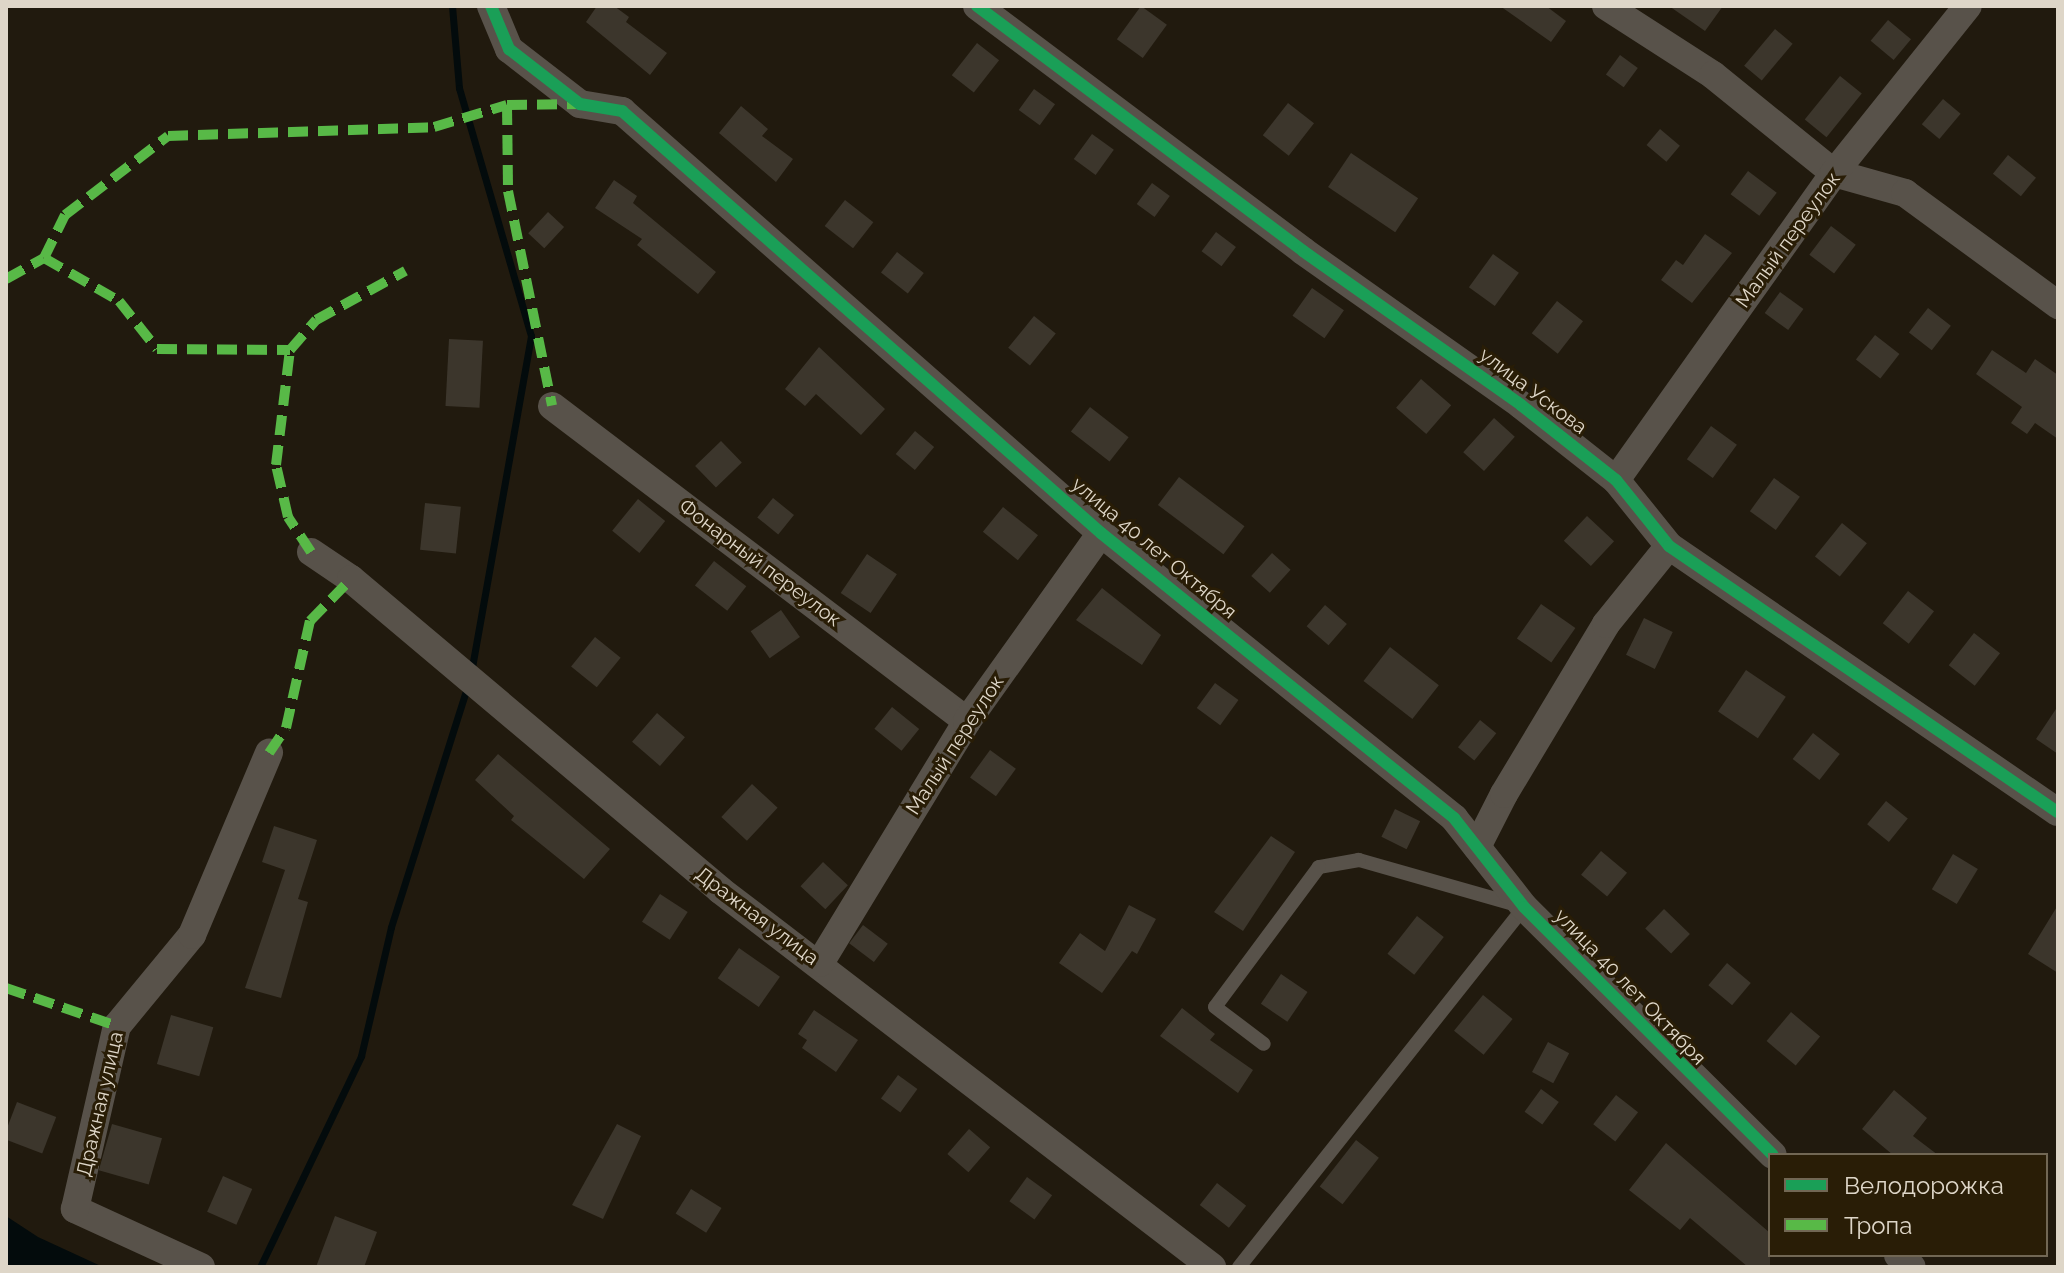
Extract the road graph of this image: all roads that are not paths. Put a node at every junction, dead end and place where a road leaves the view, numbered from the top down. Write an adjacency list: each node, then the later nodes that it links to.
1 (491, 6): 9 (street, улица 40 лет Октября)
2 (977, 6): 8 (street, улица Ускова)
3 (1606, 6): 5 (street)
4 (1968, 6): 5 (street, Малый переулок)
5 (1834, 173): 6 (street); 8 (street, Малый переулок)
6 (2058, 305)
7 (552, 406): 12 (street, Фонарный переулок)
8 (1616, 480): 10 (street, улица Ускова)
9 (1101, 533): 12 (street, Малый переулок); 15 (street, улица 40 лет Октября)
10 (1669, 546): 14 (street, улица Ускова); 15 (street)
11 (311, 552): 17 (street, Дражная улица)
12 (967, 721): 17 (street, Малый переулок)
13 (269, 753): 20 (street, Дражная улица)
14 (2058, 812)
15 (1477, 847): 16 (street, улица 40 лет Октября)
16 (1524, 907): 18 (lane); 19 (street, улица 40 лет Октября); 22 (lane)
17 (820, 963): 21 (street, Дражная улица)
18 (1264, 1044)
19 (1771, 1153)
20 (201, 1267)
21 (1212, 1267)
22 (1239, 1267)

